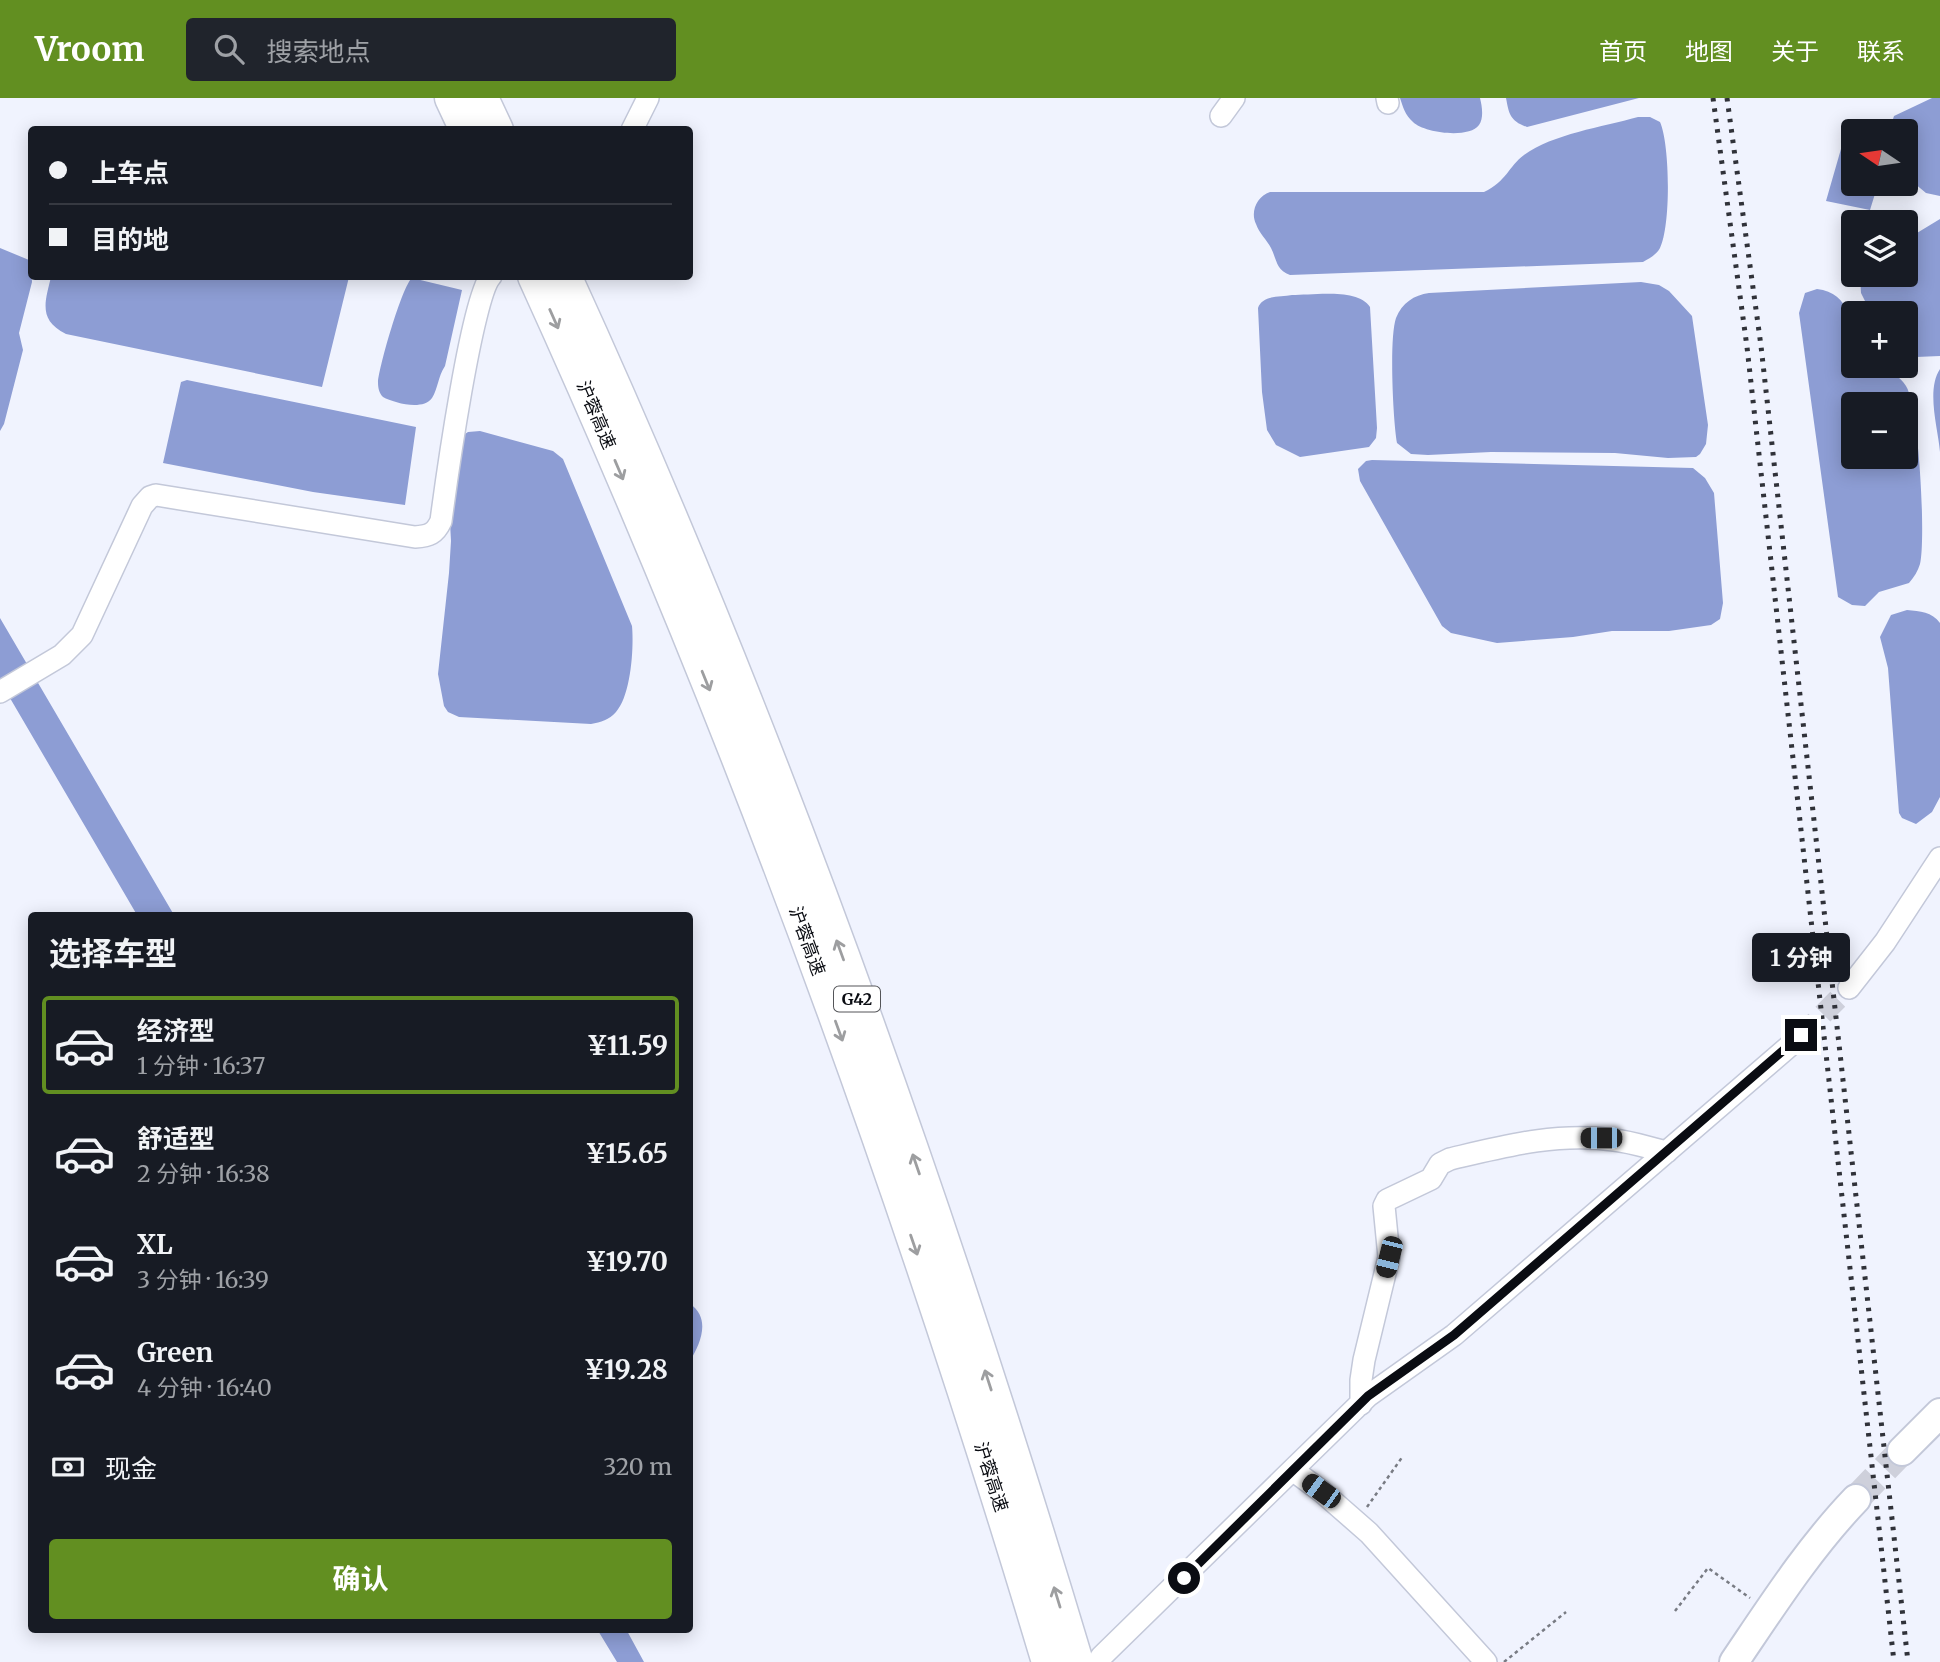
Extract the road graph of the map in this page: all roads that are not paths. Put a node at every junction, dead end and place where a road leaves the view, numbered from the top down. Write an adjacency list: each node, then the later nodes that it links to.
1 (451, 98): 6 (highway)
2 (482, 98): 7 (highway)
3 (649, 98): 8 (street)
4 (1234, 98): 5 (street)
5 (1221, 116)
6 (464, 126)
7 (495, 126)
8 (634, 126)
9 (487, 280): 13 (street)
10 (537, 280): 12 (highway, 沪蓉高速 / G42, one-way to 12)
11 (566, 280): 12 (highway, 沪蓉高速 / G42)
12 (585, 356): 23 (highway, 沪蓉高速 / G42, one-way to 12); 24 (highway, 沪蓉高速 / G42, one-way to 24)
13 (0, 692)
14 (1940, 858): 15 (street)
15 (1849, 988)
16 (1801, 1035): 17 (street)
17 (1667, 1152): 18 (street); 18 (street)
18 (1361, 1404): 21 (street)
19 (1940, 1413): 20 (main road)
20 (1902, 1451)
21 (1294, 1471): 23 (street); 25 (street)
22 (1856, 1499): 26 (main road)
23 (1089, 1660)
24 (1048, 1662)
25 (1486, 1662)
26 (1734, 1662)

